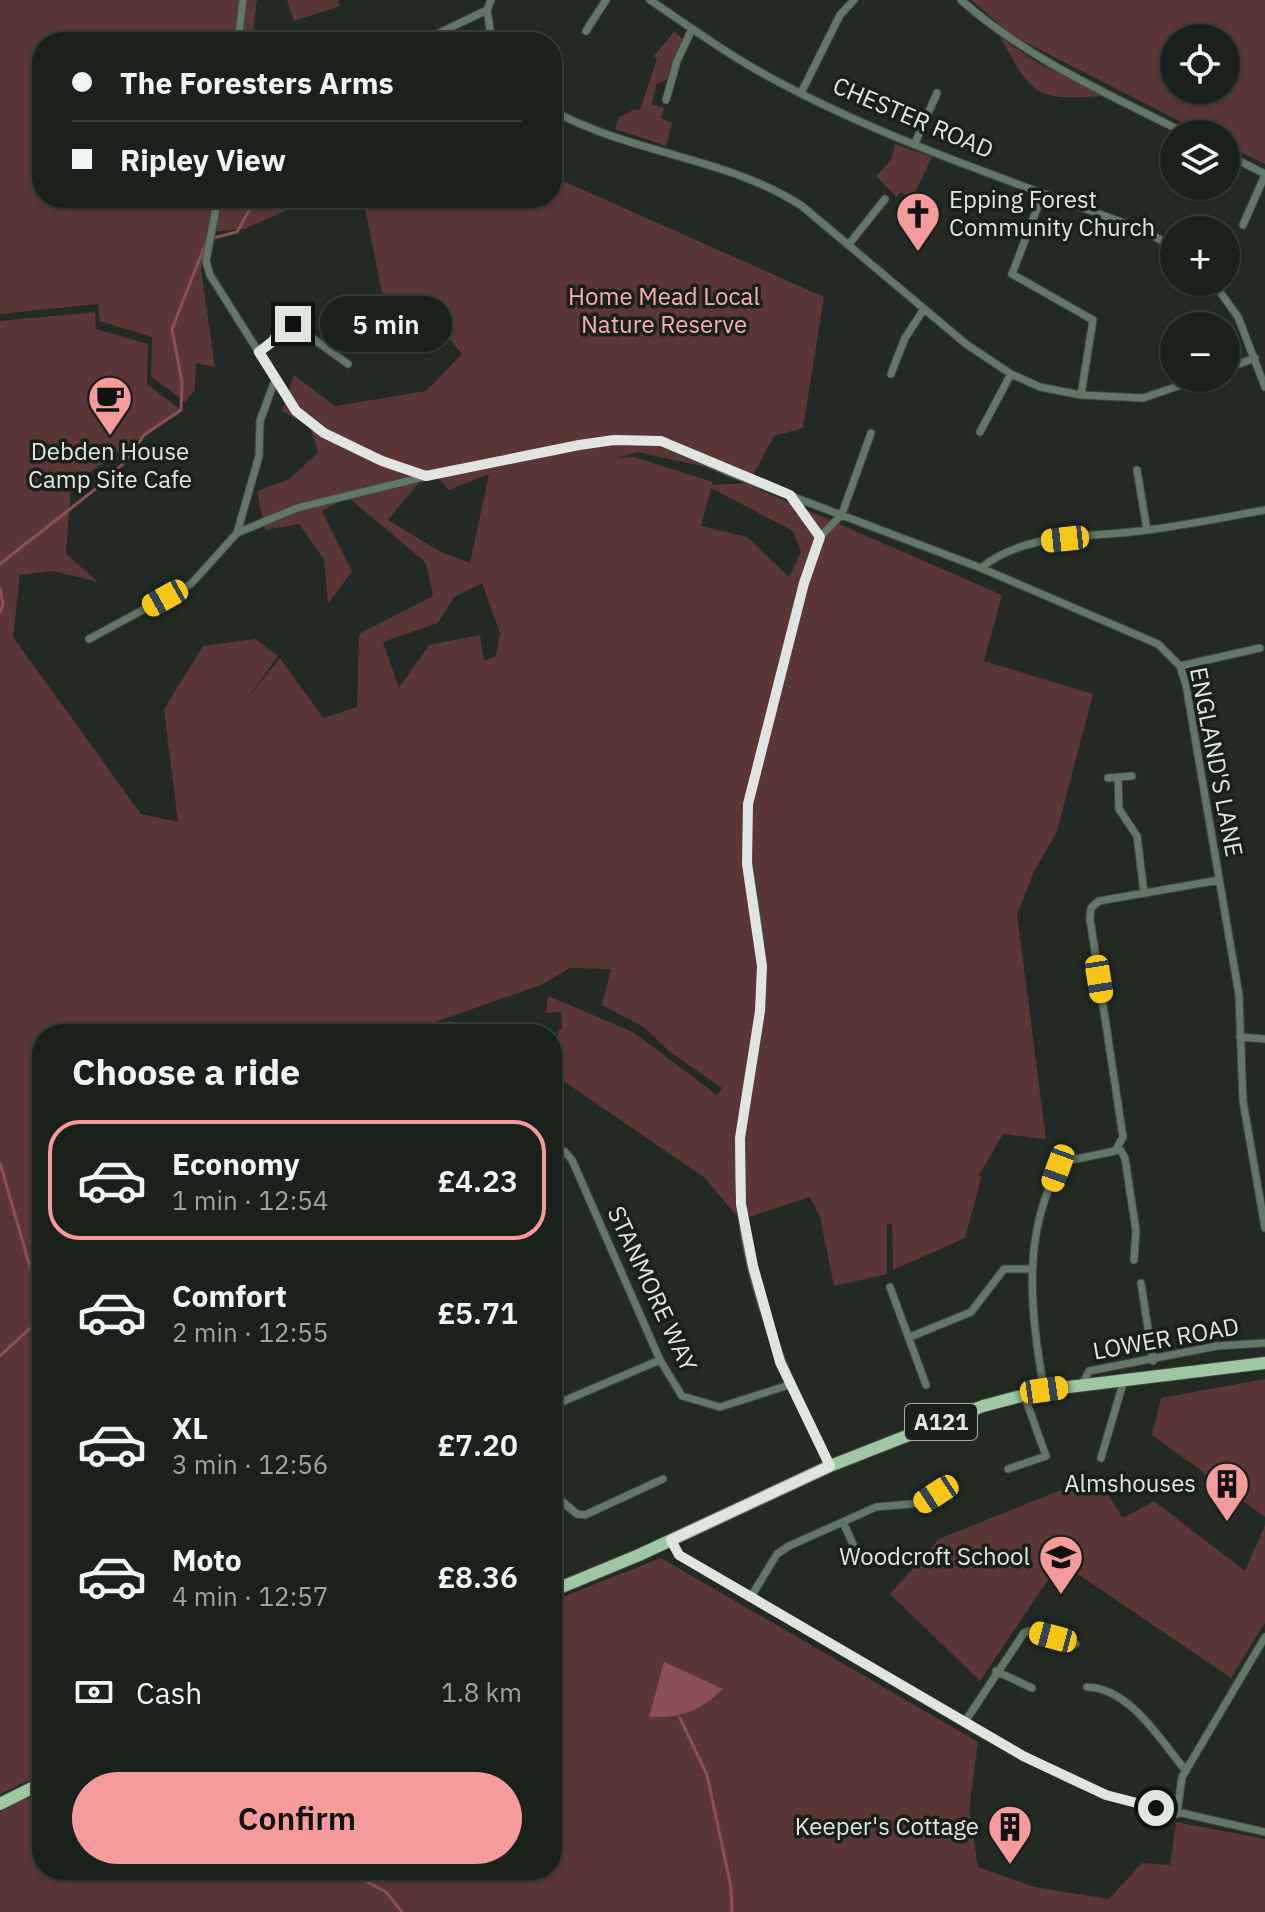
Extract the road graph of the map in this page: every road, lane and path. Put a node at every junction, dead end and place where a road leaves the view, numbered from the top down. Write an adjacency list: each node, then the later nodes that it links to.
1 (243, 0): 10 (street)
2 (491, 0): 7 (street)
3 (606, 0): 9 (street)
4 (650, 0): 8 (street, CHESTER ROAD)
5 (854, 0): 13 (street)
6 (961, 0): 17 (street)
7 (487, 10): 11 (street); 12 (street)
8 (692, 29): 13 (street, CHESTER ROAD); 15 (street)
9 (586, 31)
10 (239, 32)
11 (441, 32)
12 (490, 32)
13 (801, 93): 18 (street, CHESTER ROAD)
14 (937, 93): 18 (street)
15 (666, 100)
16 (562, 114): 26 (street)
17 (1160, 120)
18 (915, 143): 21 (street, CHESTER ROAD)
19 (1240, 161): 20 (street)
20 (1265, 174): 24 (street)
21 (1043, 193): 25 (street, CHESTER ROAD); 38 (street)
22 (885, 199): 26 (street)
23 (216, 208): 29 (street)
24 (1243, 225)
25 (1160, 240)
26 (849, 244): 28 (street)
27 (1223, 296): 30 (street)
28 (924, 309): 33 (street); 34 (street)
29 (259, 352): 31 (street); 35 (street)
30 (1255, 358): 32 (street); 36 (street)
31 (348, 364)
32 (1240, 364)
33 (891, 374)
34 (1011, 374): 38 (street); 39 (street)
35 (275, 380): 42 (street); 47 (street)
36 (1264, 383)
37 (1161, 392): 38 (street)
38 (1081, 395)
39 (980, 432)
40 (871, 433): 45 (street)
41 (1137, 470): 46 (street)
42 (426, 476): 43 (street, ENGLAND'S LANE); 47 (street, ENGLAND'S LANE)
43 (790, 495): 45 (street, ENGLAND'S LANE); 48 (street)
44 (1265, 510): 46 (street)
45 (842, 514): 48 (street); 49 (street, ENGLAND'S LANE)
46 (1147, 530): 49 (street)
47 (237, 533): 50 (street)
48 (820, 537): 73 (street)
49 (981, 568): 52 (street, ENGLAND'S LANE)
50 (89, 639)
51 (1260, 648): 52 (street)
52 (1180, 666): 56 (street, ENGLAND'S LANE)
53 (1132, 776): 54 (street)
54 (1118, 777): 55 (street); 57 (street)
55 (1108, 778)
56 (1219, 880): 57 (street); 58 (street, ENGLAND'S LANE)
57 (1144, 893): 60 (street)
58 (1240, 1037): 59 (street); 62 (street, ENGLAND'S LANE)
59 (1265, 1039)
60 (1119, 1148): 63 (street); 64 (street)
61 (562, 1151): 69 (street, STANMORE WAY)
62 (1265, 1228)
63 (1134, 1260)
64 (1030, 1269): 67 (street); 76 (street)
65 (1141, 1283): 70 (street)
66 (890, 1287): 67 (street)
67 (910, 1337): 74 (street)
68 (1265, 1343): 70 (street, LOWER ROAD)
69 (660, 1360): 73 (street, STANMORE WAY); 78 (street)
70 (1153, 1361): 75 (street, LOWER ROAD)
71 (1265, 1363): 72 (main road, A121)
72 (1124, 1379): 75 (main road, A121); 79 (street)
73 (789, 1385): 80 (street)
74 (926, 1385)
75 (1082, 1385): 76 (main road, A121)
76 (1044, 1390): 77 (main road, A121)
77 (1023, 1394): 80 (main road, A121); 81 (street)
78 (562, 1402)
79 (1101, 1458)
80 (830, 1466): 86 (main road, A121)
81 (1008, 1469)
82 (663, 1479): 84 (street)
83 (950, 1485): 85 (street)
84 (562, 1501)
85 (843, 1522): 87 (street); 89 (street)
86 (671, 1540): 88 (main road, A121); 89 (street)
87 (861, 1562)
88 (562, 1587)
89 (752, 1595): 95 (street)
90 (1265, 1637): 96 (street)
91 (1076, 1644): 92 (street)
92 (996, 1671): 94 (street); 95 (street)
93 (1087, 1687): 96 (street)
94 (1032, 1688)
95 (964, 1723): 99 (street)
96 (1186, 1771): 99 (street)
97 (32, 1788): 98 (main road)
98 (0, 1804)
99 (1177, 1814): 100 (street)
100 (1265, 1832)

